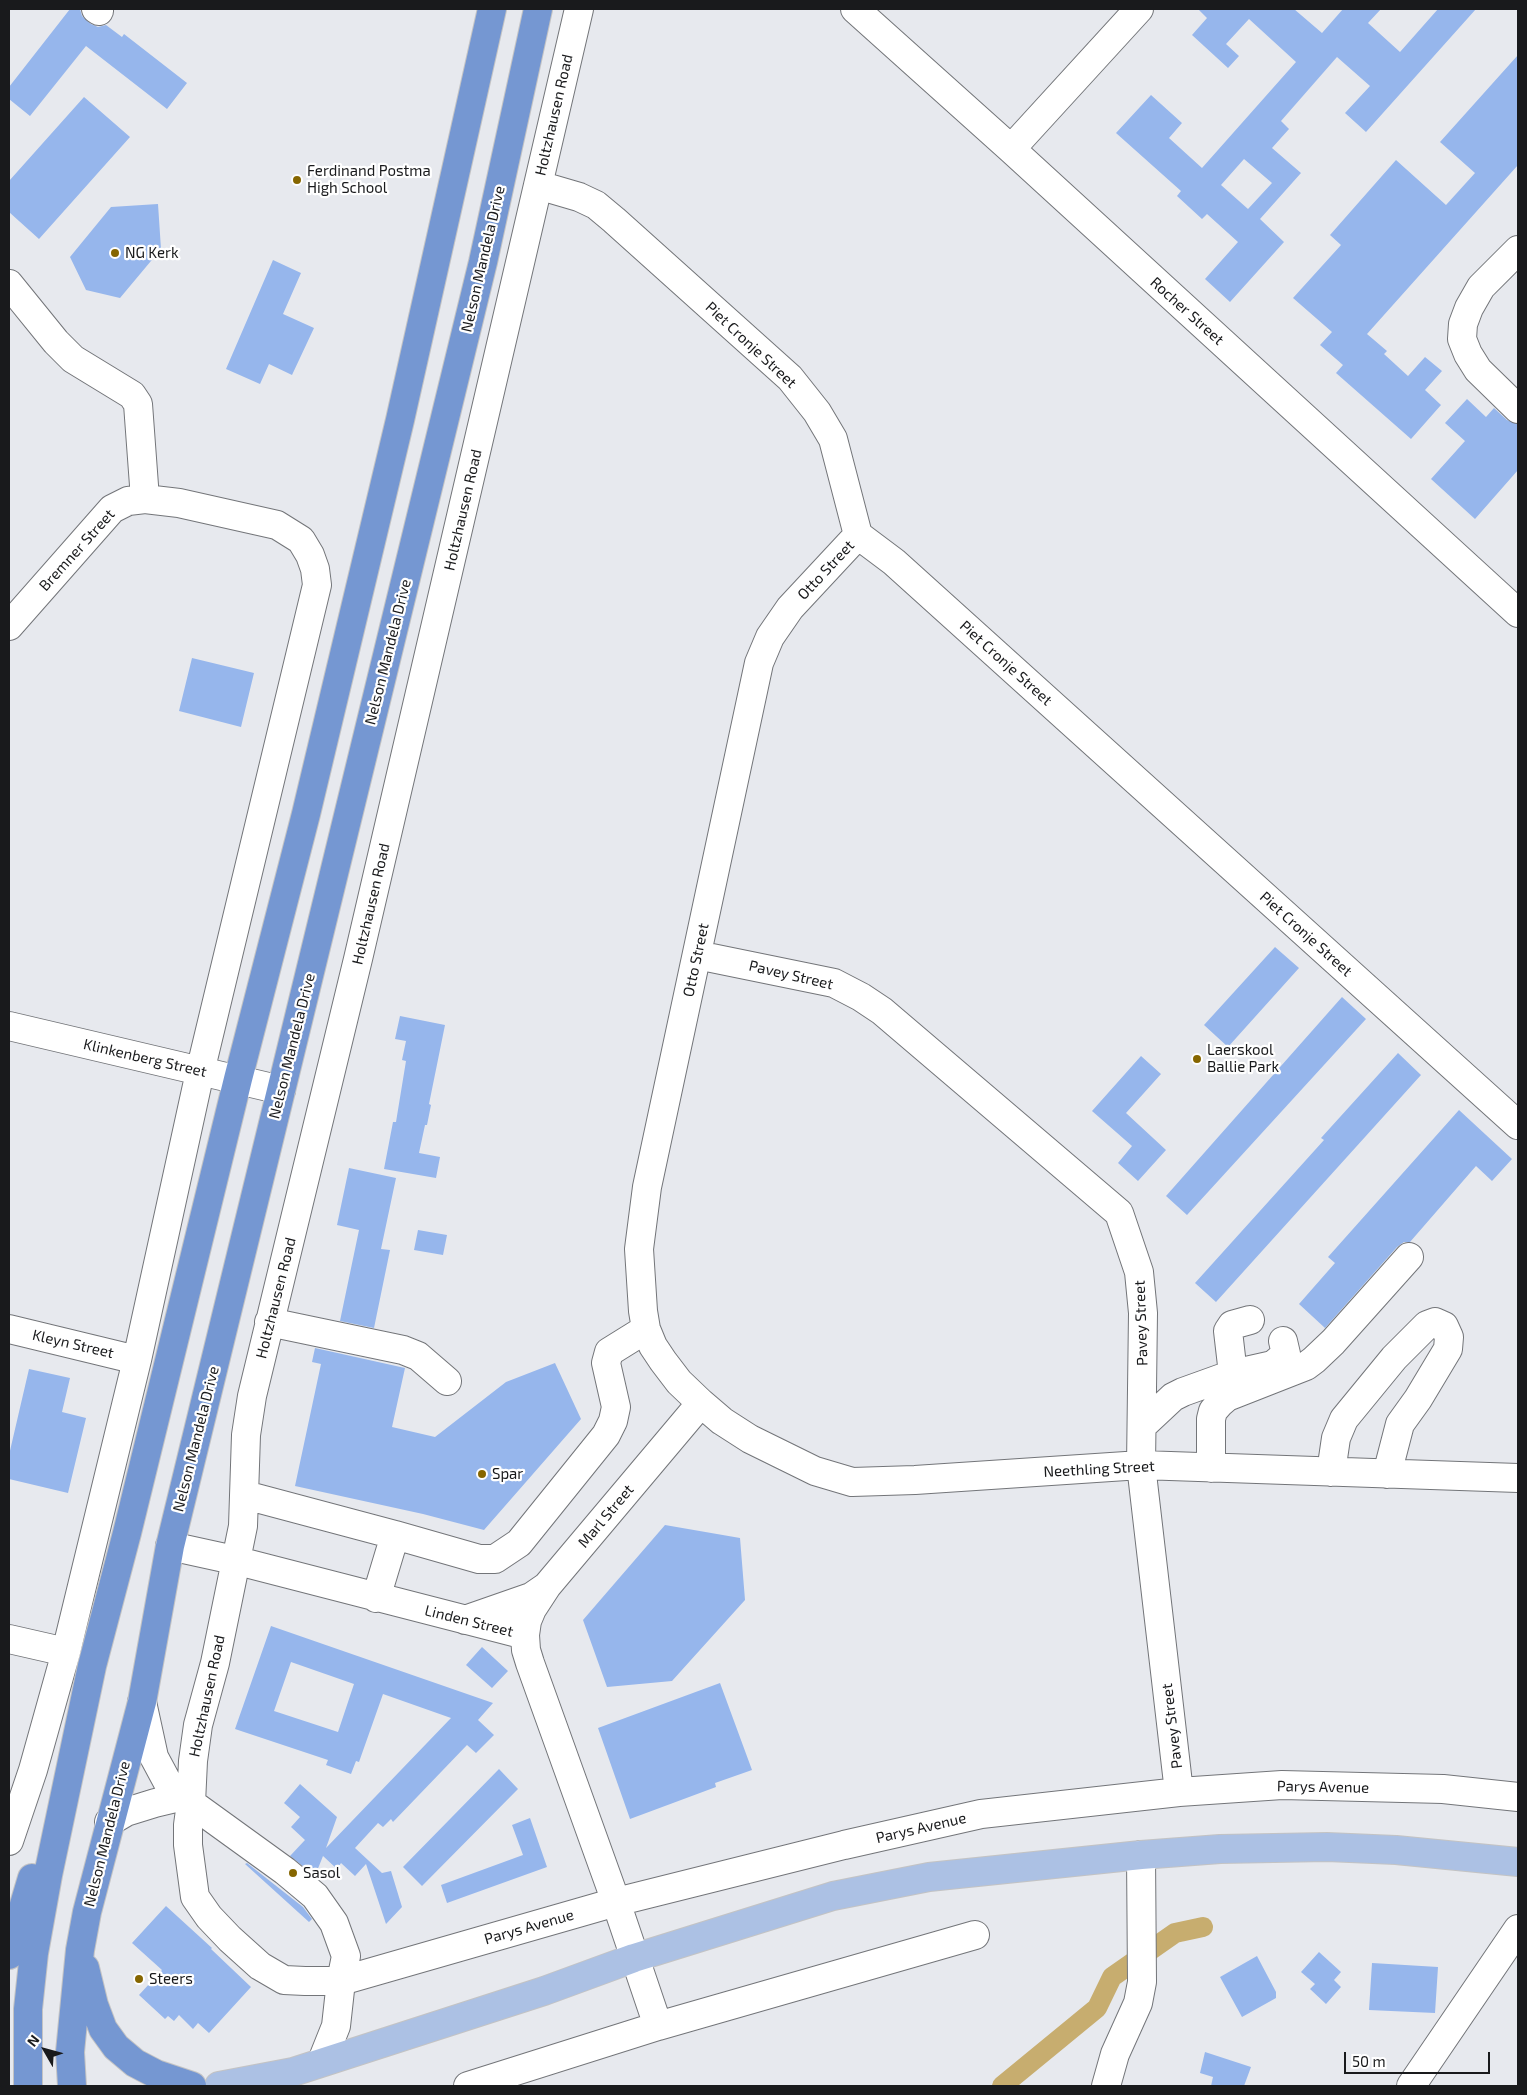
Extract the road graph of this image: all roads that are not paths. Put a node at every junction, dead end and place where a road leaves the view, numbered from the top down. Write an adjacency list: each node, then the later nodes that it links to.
1 (492, 9): 18 (highway)
2 (538, 9): 19 (highway, Nelson Mandela Drive)
3 (579, 9): 7 (street, Holtzhausen Road)
4 (855, 9): 6 (street, Rocher Street)
5 (1139, 9): 6 (street)
6 (1012, 149): 13 (street, Rocher Street)
7 (538, 185): 12 (street, Piet Cronje Street); 23 (street, Holtzhausen Road)
8 (1518, 250): 10 (street)
9 (9, 284): 11 (street)
10 (1518, 409)
11 (145, 499): 14 (street, Bremner Street); 17 (street, Bremner Street)
12 (858, 535): 15 (street, Otto Street); 20 (street, Piet Cronje Street)
13 (1518, 613)
14 (9, 626)
15 (697, 955): 25 (street, Otto Street); 31 (street, Pavey Street)
16 (9, 1026): 17 (street, Klinkenberg Street)
17 (200, 1072): 18 (street, Klinkenberg Street); 27 (street)
18 (238, 1079): 19 (street, Klinkenberg Street); 52 (highway)
19 (281, 1090): 39 (highway, Nelson Mandela Drive)
20 (1518, 1125)
21 (1409, 1257): 33 (street)
22 (1250, 1320): 28 (street)
23 (269, 1322): 29 (street); 37 (street, Holtzhausen Road)
24 (9, 1329): 27 (street, Kleyn Street)
25 (646, 1330): 30 (street, Otto Street); 38 (street)
26 (1283, 1342): 28 (street)
27 (138, 1360): 46 (street)
28 (1233, 1374): 31 (street)
29 (447, 1381)
30 (701, 1403): 32 (street, Neethling Street); 41 (street, Marl Street)
31 (1142, 1426): 32 (street, Pavey Street)
32 (1141, 1465): 33 (street, Neethling Street); 49 (street, Pavey Street)
33 (1211, 1468): 34 (street, Neethling Street)
34 (1331, 1472): 35 (street, Neethling Street); 35 (street)
35 (1387, 1474): 36 (street, Neethling Street)
36 (1518, 1478)
37 (245, 1495): 38 (street); 40 (street, Holtzhausen Road)
38 (395, 1535): 42 (street)
39 (170, 1546): 40 (street, Linden Street); 48 (highway, Nelson Mandela Drive)
40 (234, 1560): 42 (street, Linden Street); 51 (street, Holtzhausen Road)
41 (548, 1586): 43 (street); 44 (street, Marl Street)
42 (376, 1598): 43 (street, Linden Street)
43 (465, 1620): 44 (street, Linden Street); 47 (street)
44 (525, 1635): 47 (street, Linden Street)
45 (9, 1639): 46 (street)
46 (66, 1652): 54 (street)
47 (535, 1676): 57 (street, Linden Street)
48 (142, 1702): 51 (street); 53 (highway, Nelson Mandela Drive)
49 (1179, 1792): 50 (street, Parys Avenue); 57 (street, Parys Avenue)
50 (1518, 1798)
51 (183, 1801): 53 (street); 63 (street); 63 (street, Holtzhausen Road)
52 (63, 1802): 61 (highway); 66 (highway)
53 (109, 1822): 60 (highway, Nelson Mandela Drive)
54 (9, 1842)
55 (1141, 1855): 56 (main road); 62 (main road); 71 (street)
56 (1518, 1862)
57 (616, 1902): 62 (street, Linden Street); 63 (street, Parys Avenue)
58 (1518, 1929): 72 (street)
59 (975, 1935): 64 (street)
60 (80, 1950): 67 (highway, Nelson Mandela Drive); 68 (highway)
61 (9, 1955)
62 (634, 1958): 64 (street); 65 (main road)
63 (341, 1980): 65 (street)
64 (658, 2026): 70 (street)
65 (322, 2061): 69 (main road)
66 (28, 2086)
67 (72, 2086)
68 (192, 2086)
69 (219, 2086)
70 (468, 2086)
71 (1106, 2086)
72 (1411, 2086)

